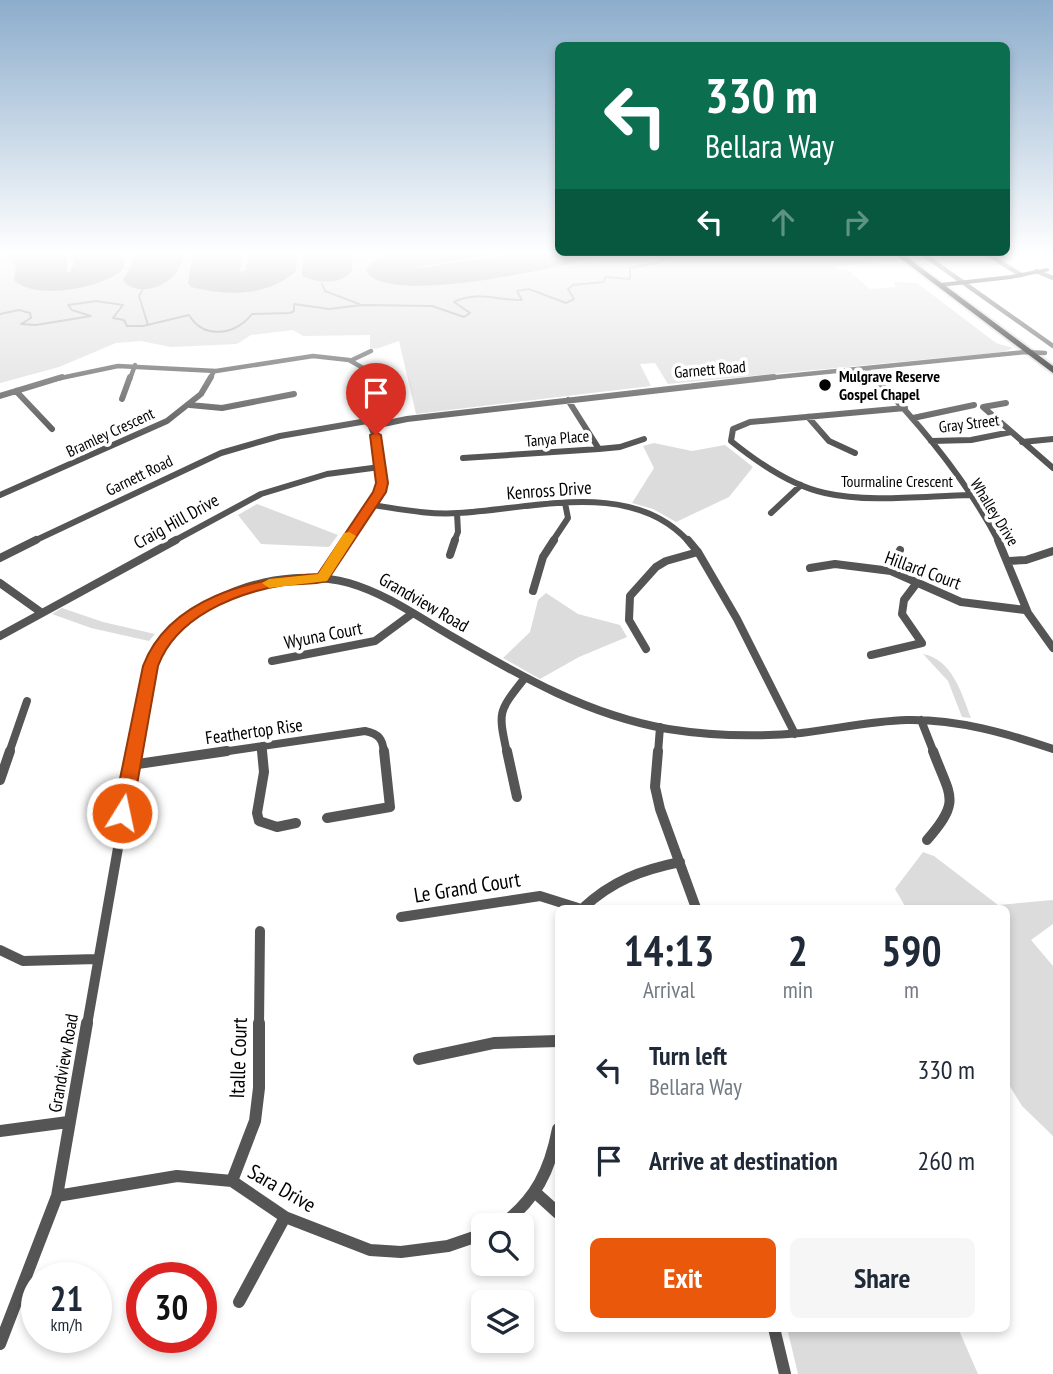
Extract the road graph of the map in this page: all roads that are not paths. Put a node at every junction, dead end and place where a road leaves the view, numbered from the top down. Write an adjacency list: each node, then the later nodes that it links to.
1 (980, 315): 6 (highway)
2 (991, 315): 8 (highway)
3 (1009, 315): 4 (street)
4 (1053, 346)
5 (371, 351): 9 (street)
6 (1030, 352): 7 (street, Garnett Road); 8 (highway)
7 (1016, 354): 8 (street, Garnett Road); 11 (street, Garnett Road)
8 (1047, 358): 12 (highway)
9 (352, 360): 13 (street); 23 (street)
10 (135, 365): 13 (street); 14 (street); 17 (street)
11 (867, 370): 18 (street, Garnett Road); 22 (street, Whalley Drive)
12 (1053, 370)
13 (214, 371): 20 (street, Bramley Crescent)
14 (16, 391): 16 (street); 28 (street)
15 (294, 394): 20 (street)
16 (0, 396)
17 (122, 399)
18 (568, 400): 26 (street, Garnett Road); 35 (street, Tanya Place)
19 (1006, 403): 29 (street, Gray Street)
20 (190, 405): 41 (street, Bramley Crescent)
21 (974, 405): 25 (street)
22 (905, 408): 24 (street, Tourmaline Crescent); 25 (street, Whalley Drive)
23 (371, 411): 26 (street); 27 (street)
24 (808, 417): 36 (street); 40 (street, Tourmaline Crescent)
25 (913, 418): 33 (street, Whalley Drive)
26 (380, 422): 27 (street, Garnett Road); 30 (street)
27 (368, 423): 30 (street); 51 (street, Garnett Road)
28 (52, 429)
29 (1011, 432): 33 (street, Gray Street); 34 (street, Gray Street)
30 (376, 435): 38 (street)
31 (644, 439): 35 (street)
32 (1053, 439): 34 (street)
33 (931, 441): 42 (street, Whalley Drive)
34 (1022, 442): 39 (street, Gray Street)
35 (598, 449): 37 (street, Tanya Place)
36 (855, 453)
37 (463, 458)
38 (380, 467): 44 (street); 60 (street, Craig Hill Drive)
39 (1053, 468)
40 (801, 485): 42 (street, Tourmaline Crescent); 46 (street)
41 (0, 495)
42 (970, 495): 52 (street, Whalley Drive)
43 (565, 503): 45 (street, Kenross Drive); 49 (street, Kenross Drive); 58 (street)
44 (372, 505): 45 (street, Kenross Drive); 55 (street)
45 (457, 513): 50 (street)
46 (771, 513)
47 (900, 550): 54 (street)
48 (1053, 551): 52 (street)
49 (698, 552): 64 (street); 71 (street, Kenross Drive)
50 (450, 555)
51 (0, 558)
52 (1007, 558): 59 (street, Whalley Drive)
53 (810, 568): 54 (street, Hillard Court)
54 (891, 571): 57 (street, Hillard Court)
55 (325, 579): 61 (street, Grandview Road); 74 (street, Grandview Road)
56 (0, 583): 60 (street)
57 (916, 584): 59 (street, Hillard Court); 65 (street)
58 (533, 591)
59 (1025, 610): 63 (street, Whalley Drive)
60 (42, 613): 62 (street, Craig Hill Drive)
61 (413, 613): 66 (street, Wyuna Court); 67 (street, Grandview Road)
62 (0, 636)
63 (1053, 648)
64 (646, 649)
65 (871, 655)
66 (272, 661)
67 (524, 679): 70 (street, Grandview Road); 76 (street)
68 (27, 701): 75 (street)
69 (921, 720): 71 (street, Grandview Road); 73 (street, Grandview Road); 79 (street)
70 (660, 727): 71 (street, Grandview Road); 80 (street)
71 (791, 734)
72 (262, 746): 74 (street, Feathertop Rise); 77 (street, Feathertop Rise); 78 (street)
73 (1053, 749)
74 (131, 765): 87 (street, Grandview Road)
75 (0, 780)
76 (517, 797)
77 (327, 818)
78 (296, 822)
79 (928, 840)
80 (680, 862): 82 (street); 83 (street)
81 (571, 905): 84 (street, Le Grand Court)
82 (584, 905)
83 (695, 905)
84 (401, 917)
85 (260, 931): 93 (street, Italle Court)
86 (0, 950): 87 (street)
87 (97, 959): 90 (street, Grandview Road)
88 (555, 1041): 89 (street)
89 (419, 1059)
90 (68, 1122): 91 (street); 95 (street, Grandview Road)
91 (0, 1130)
92 (555, 1146): 94 (street)
93 (232, 1181): 95 (street, Sara Drive); 98 (street, Sara Drive)
94 (537, 1194): 96 (street); 97 (street)
95 (57, 1196): 102 (street, Grandview Road)
96 (555, 1210)
97 (519, 1213)
98 (285, 1217): 99 (street, Sara Drive); 100 (street)
99 (471, 1238)
100 (239, 1302)
101 (775, 1332): 103 (street)
102 (0, 1344)
103 (785, 1374)

